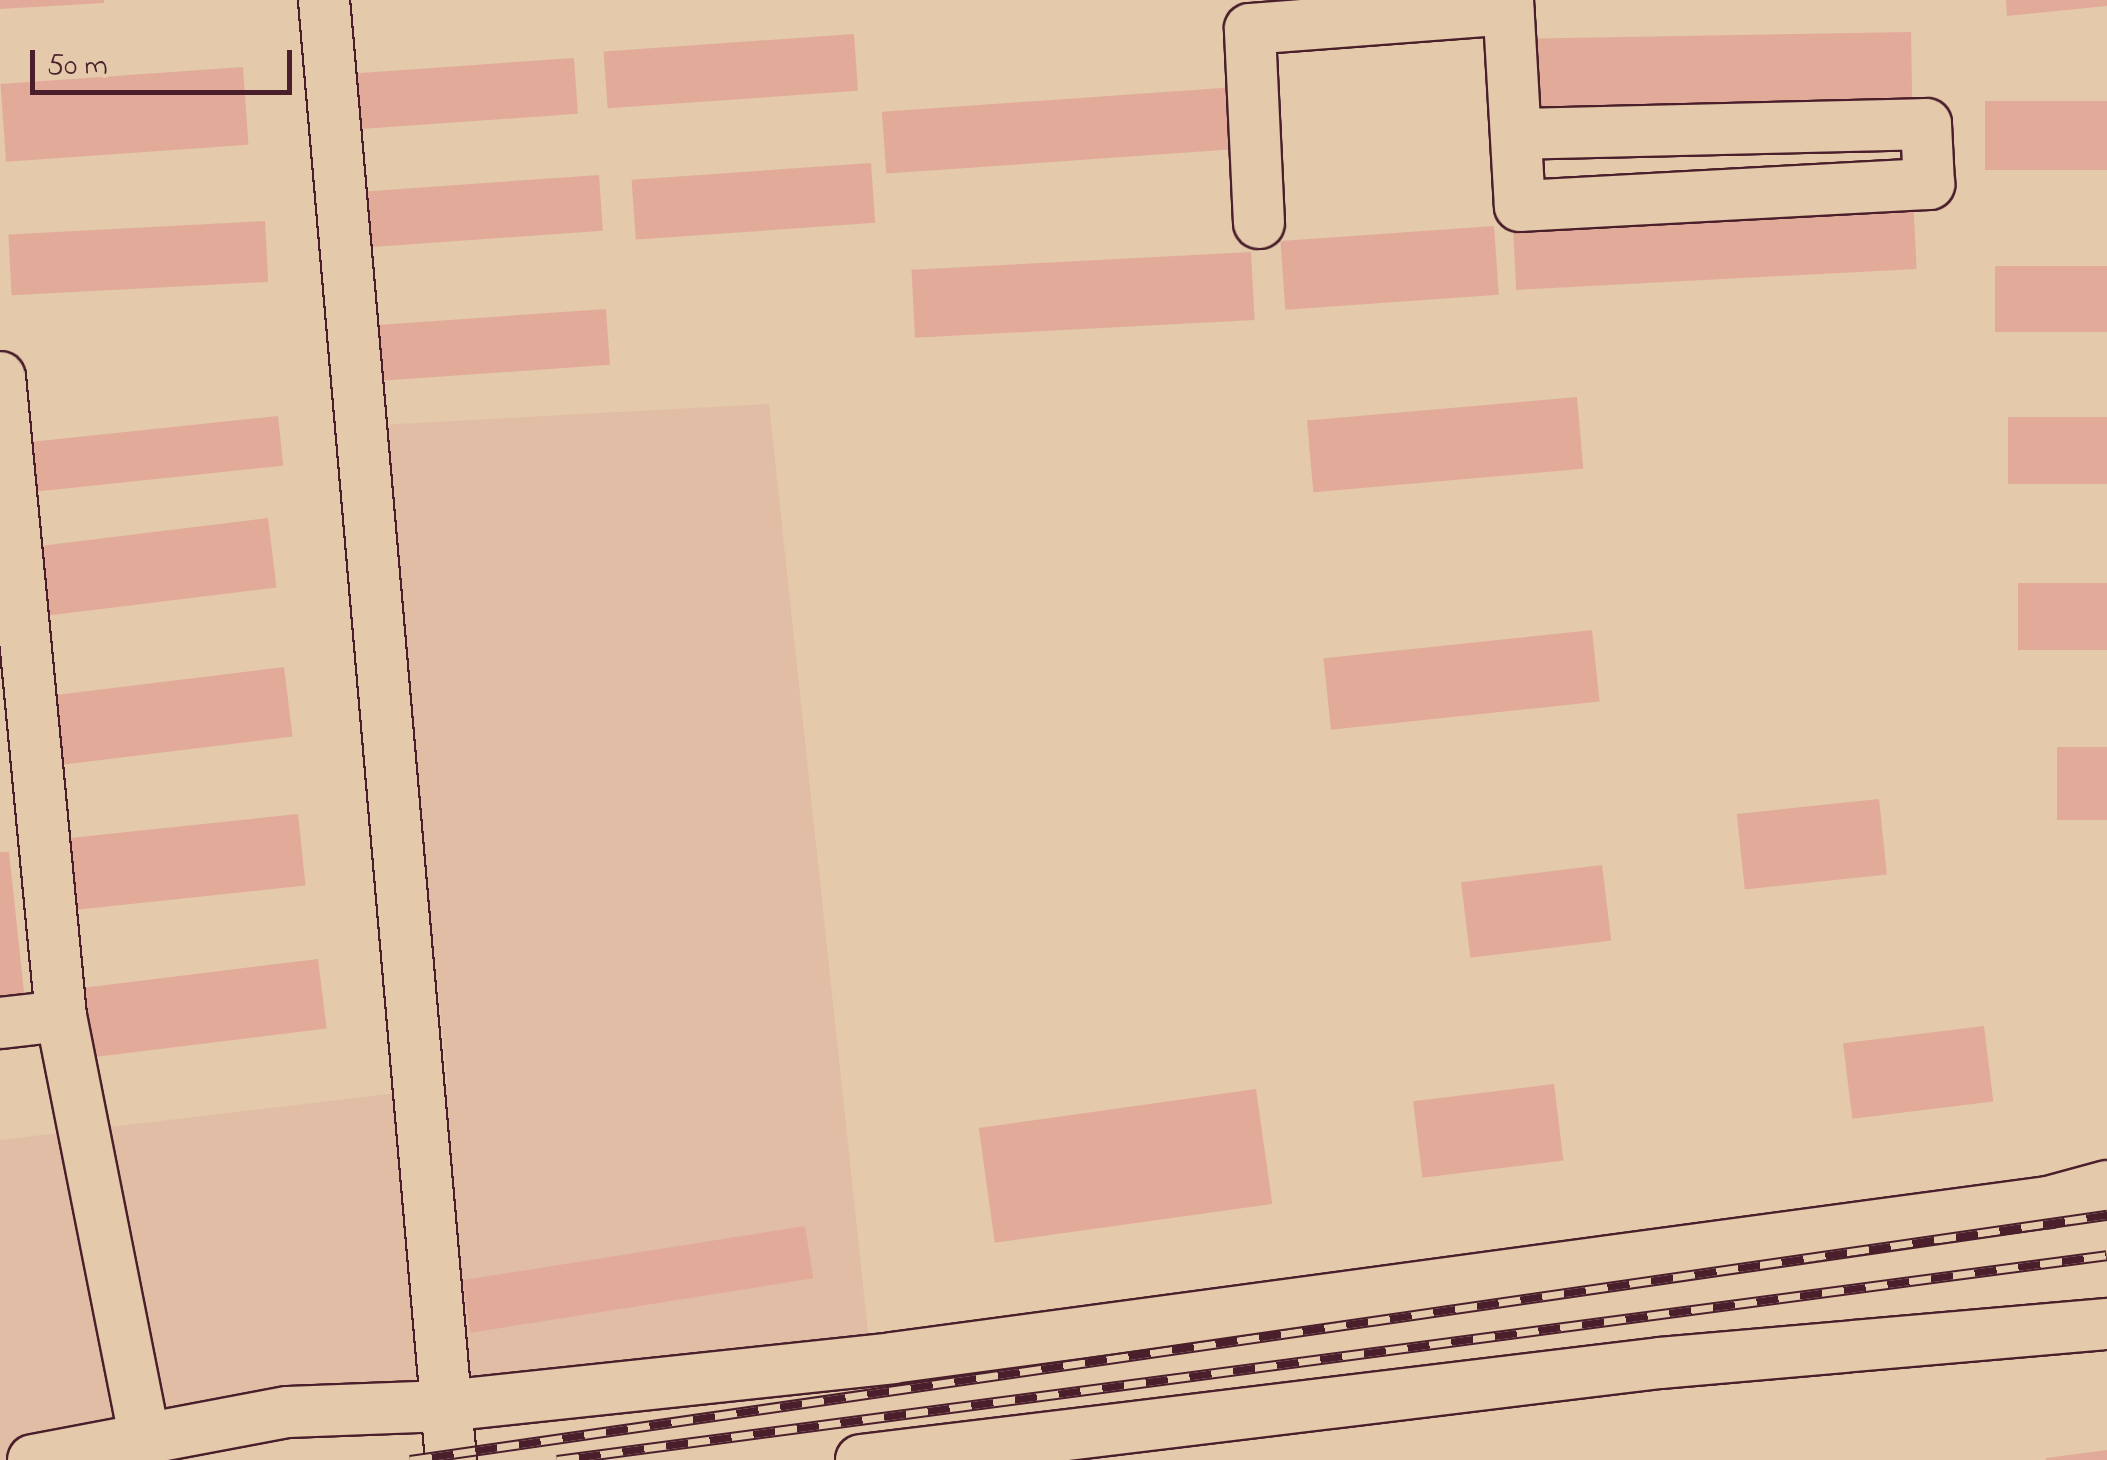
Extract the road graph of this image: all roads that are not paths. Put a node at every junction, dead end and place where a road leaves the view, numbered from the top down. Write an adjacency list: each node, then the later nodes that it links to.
1 (324, 0): 10 (street)
2 (1508, 4): 3 (street); 4 (street)
3 (1516, 134): 3 (street)
4 (1259, 223)
5 (0, 377): 6 (street)
6 (61, 1016): 7 (street); 11 (street)
7 (0, 1022)
8 (2107, 1186): 10 (street)
9 (2107, 1324): 14 (street)
10 (445, 1406): 11 (street); 13 (street)
11 (144, 1441): 12 (street)
12 (34, 1460)
13 (450, 1460)
14 (861, 1460)

